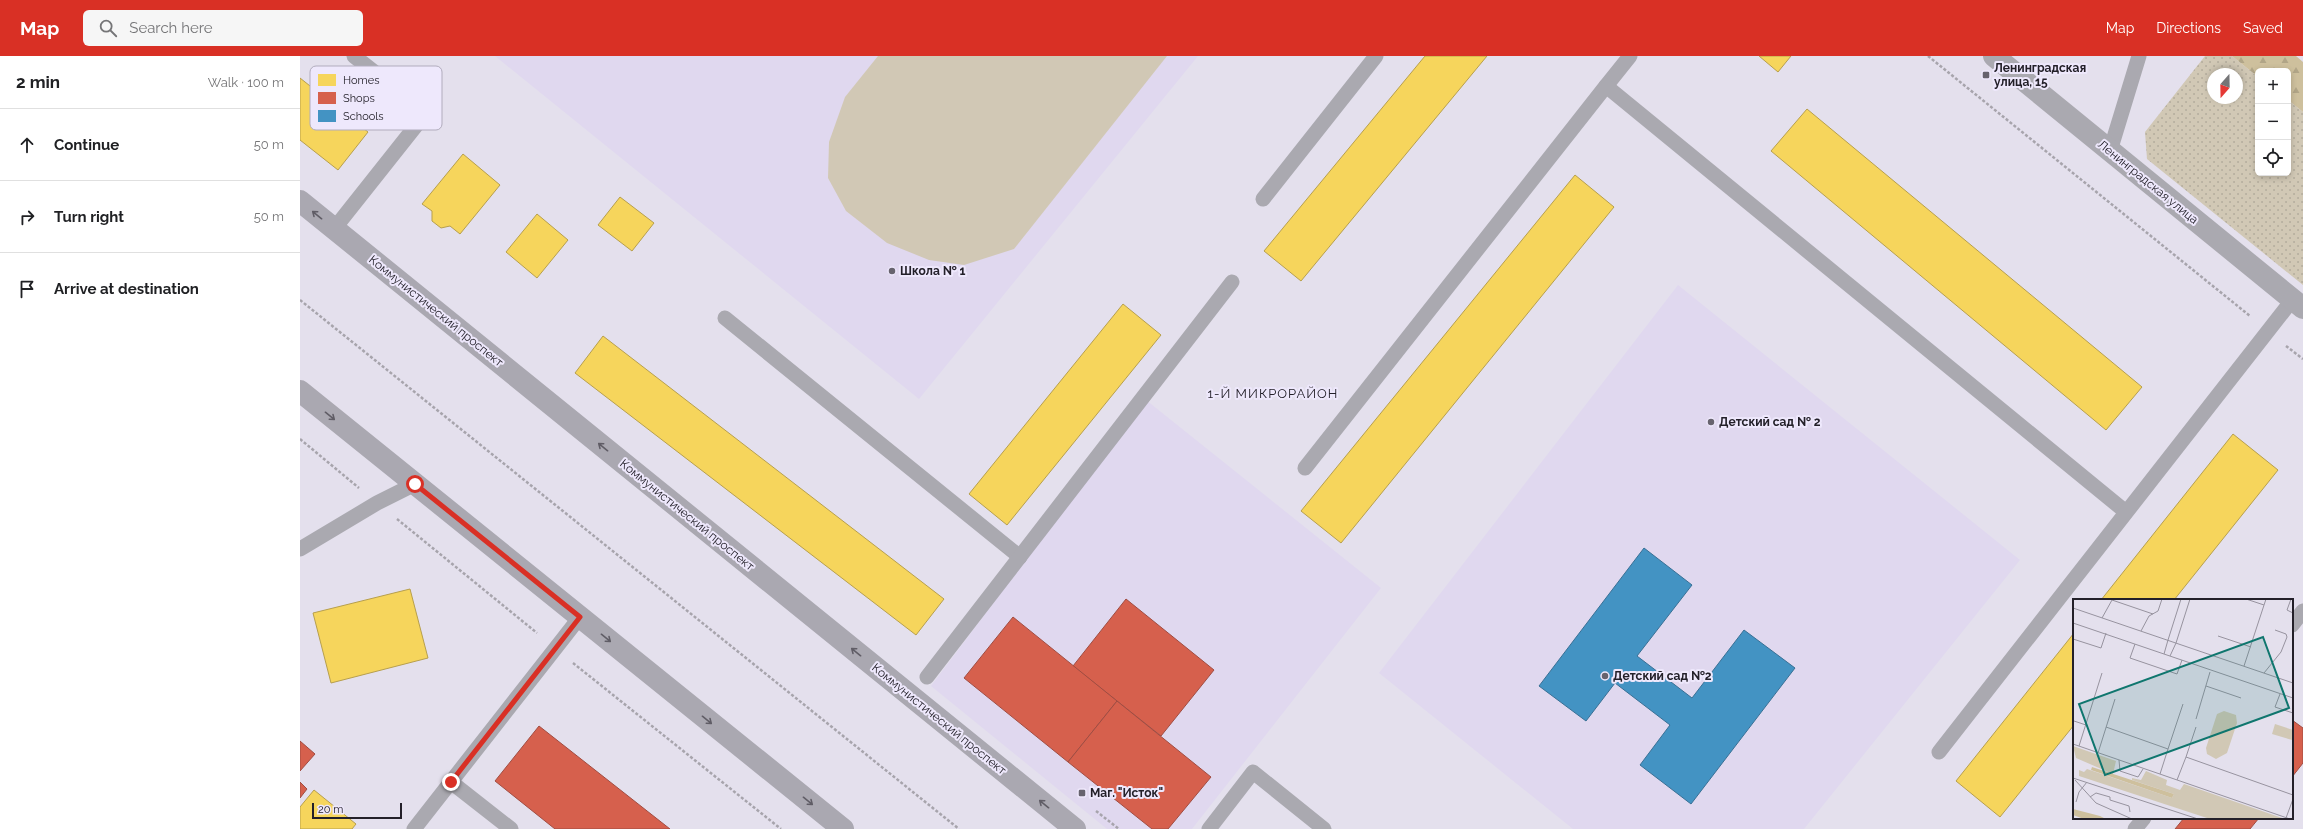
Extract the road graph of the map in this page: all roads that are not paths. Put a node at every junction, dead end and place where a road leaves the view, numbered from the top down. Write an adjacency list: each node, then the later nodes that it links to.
1 (354, 56): 6 (lane)
2 (1376, 56): 10 (lane)
3 (1630, 56): 7 (lane)
4 (1994, 56): 9 (street, Ленинградская улица)
5 (2139, 56): 9 (lane)
6 (367, 66)
7 (1606, 86): 17 (lane); 19 (lane)
8 (412, 130): 12 (lane)
9 (2110, 151): 14 (street, Ленинградская улица)
10 (1263, 199)
11 (300, 201): 12 (main road, Коммунистический проспект, one-way to 11)
12 (334, 228): 32 (main road, Коммунистический проспект, one-way to 12)
13 (1232, 282): 21 (lane)
14 (2298, 303): 19 (lane)
15 (725, 318): 21 (lane)
16 (300, 391): 18 (main road, one-way to 18)
17 (1304, 468)
18 (415, 484): 20 (lane); 23 (main road)
19 (2126, 512): 26 (lane)
20 (300, 549)
21 (1020, 557): 25 (lane)
22 (2303, 611): 24 (lane)
23 (580, 617): 27 (lane); 31 (main road, one-way to 31)
24 (2293, 625)
25 (927, 677)
26 (1939, 752)
27 (451, 782): 29 (lane); 30 (lane)
28 (2143, 819): 35 (lane)
29 (414, 829)
30 (511, 829)
31 (843, 829)
32 (1075, 829)
33 (1209, 829): 34 (lane)
34 (1324, 829)
35 (2135, 829)

